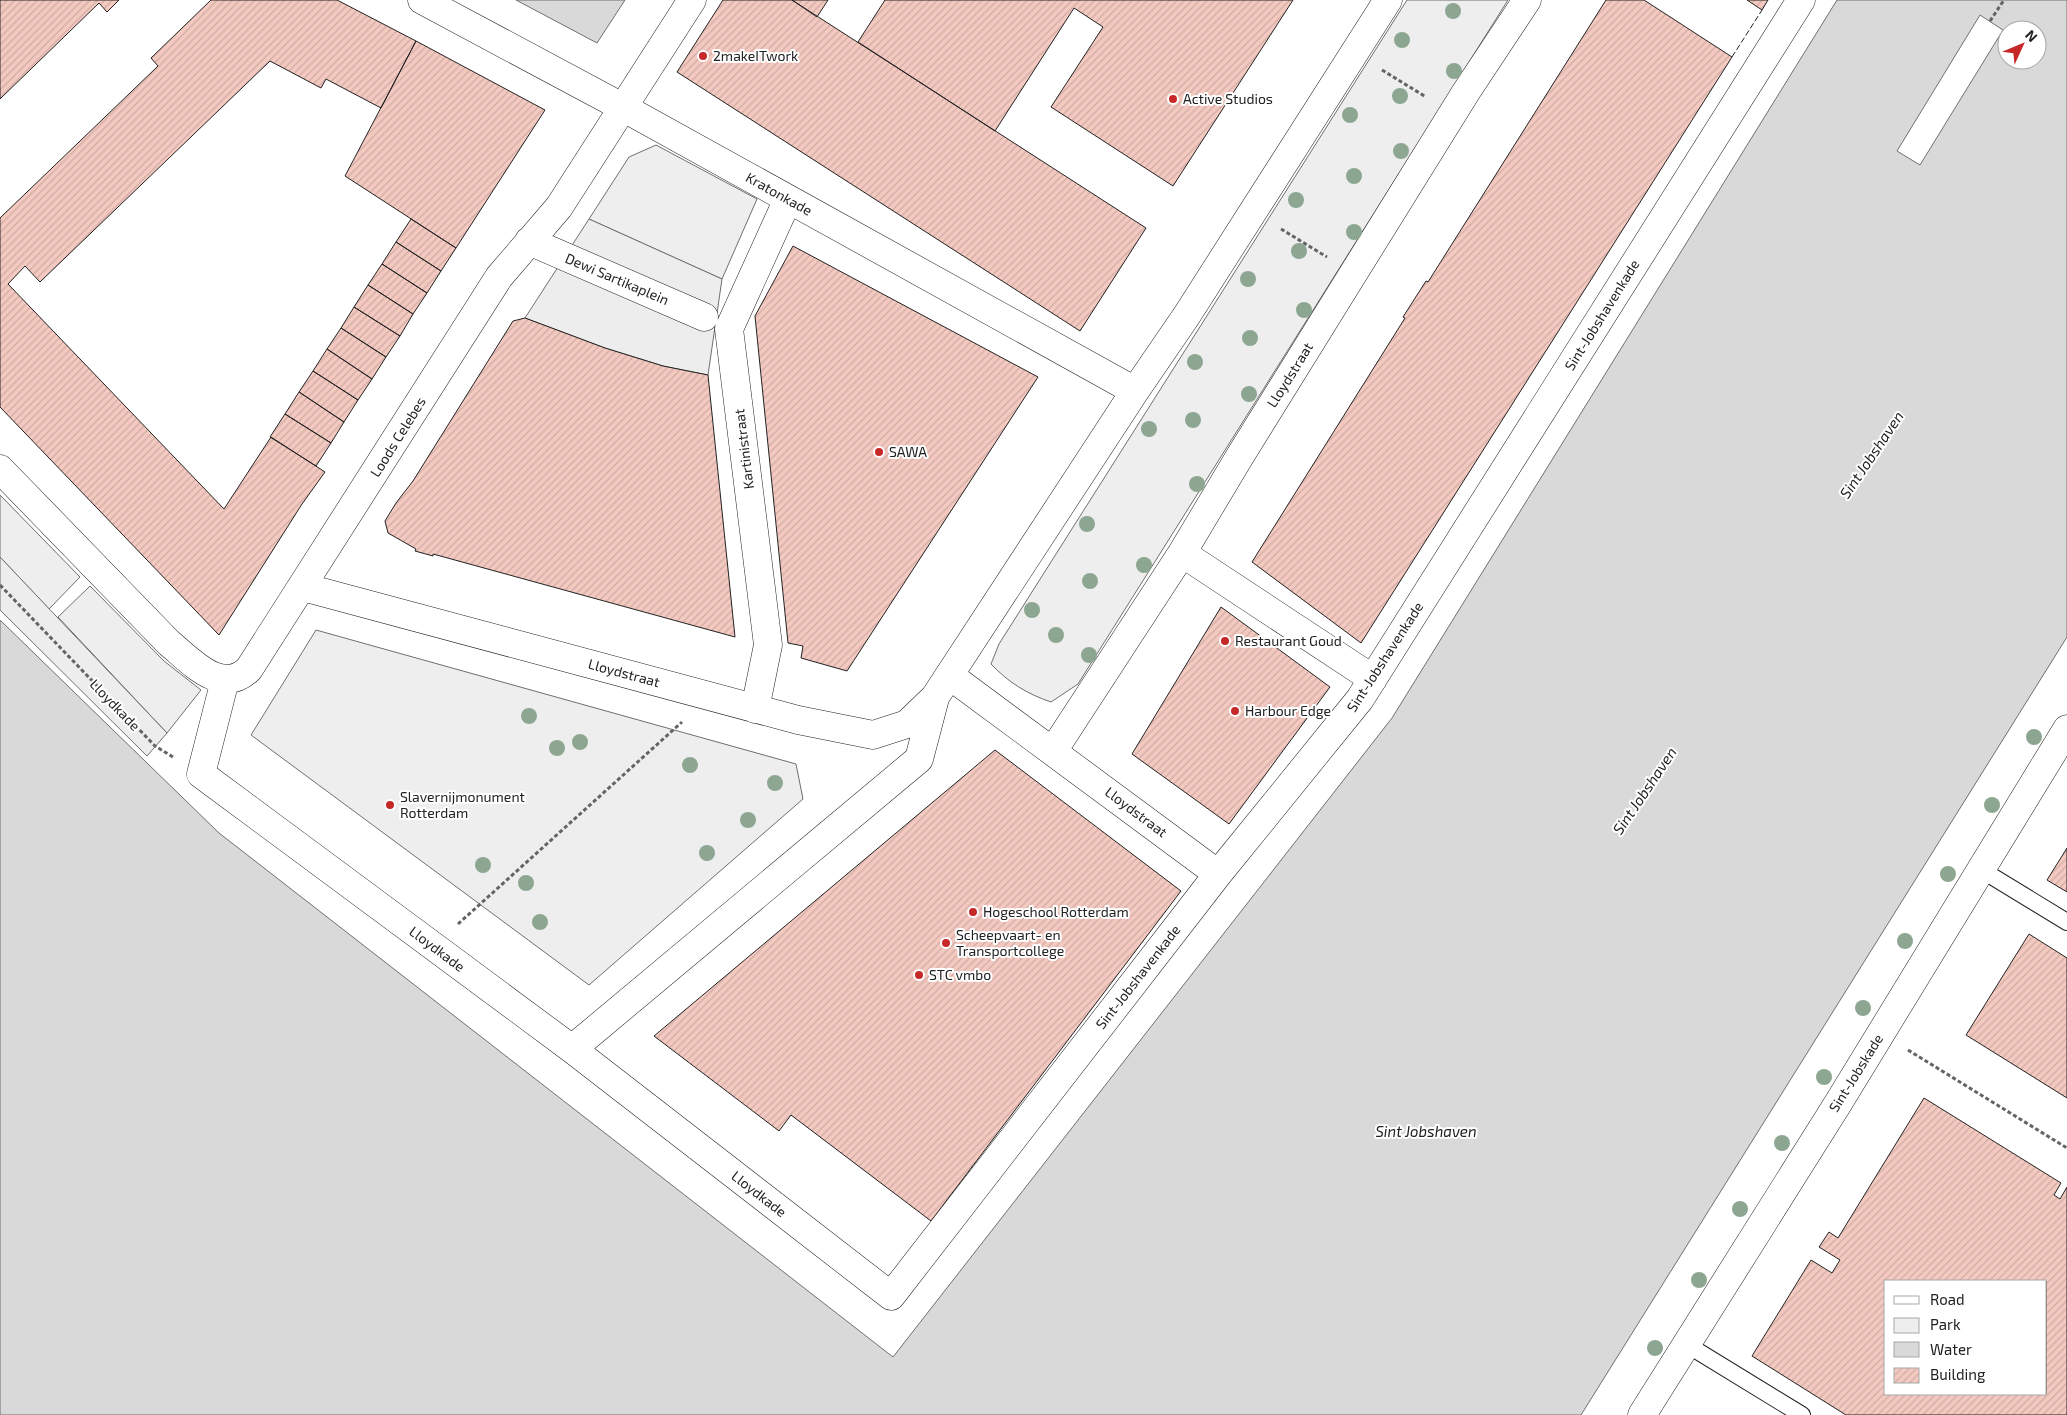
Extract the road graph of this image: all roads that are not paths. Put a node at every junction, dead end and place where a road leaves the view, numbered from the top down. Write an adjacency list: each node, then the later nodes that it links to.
1 (422, 0): 6 (street, Kratonkade)
2 (692, 0): 6 (street, Loods Celebes)
3 (1388, 0): 10 (street, Lloydstraat)
4 (1527, 0): 12 (street, Lloydstraat)
5 (1801, 0): 14 (street, Sint-Jobshavenkade)
6 (624, 108): 7 (street, Kratonkade); 8 (street, Loods Celebes)
7 (788, 199): 10 (street, Kratonkade); 17 (street, Kartinistraat)
8 (529, 241): 9 (street, Dewi Sartikaplein); 13 (street, Loods Celebes)
9 (704, 317)
10 (1135, 390): 16 (street, Lloydstraat)
11 (0, 469): 15 (street)
12 (1182, 553): 14 (street); 19 (street, Lloydstraat)
13 (303, 587): 15 (street, Loods Celebes); 17 (street, Lloydstraat)
14 (1373, 679): 21 (street, Sint-Jobshavenkade)
15 (225, 680): 23 (street, Lloydkade)
16 (942, 686): 17 (street, Lloydstraat); 19 (street, Lloydstraat); 23 (street, Lloydstraat)
17 (756, 709)
18 (2067, 729): 20 (street, Sint-Jobskade)
19 (1053, 750): 21 (street, Lloydstraat)
20 (1980, 869): 22 (lane); 25 (street, Sint-Jobskade)
21 (1218, 874): 24 (street, Sint-Jobshavenkade)
22 (2067, 922)
23 (572, 1049): 24 (street, Lloydkade)
24 (891, 1296)
25 (1686, 1344): 26 (street, Sint-Jobskade); 27 (lane)
26 (1642, 1415)
27 (1802, 1415)

